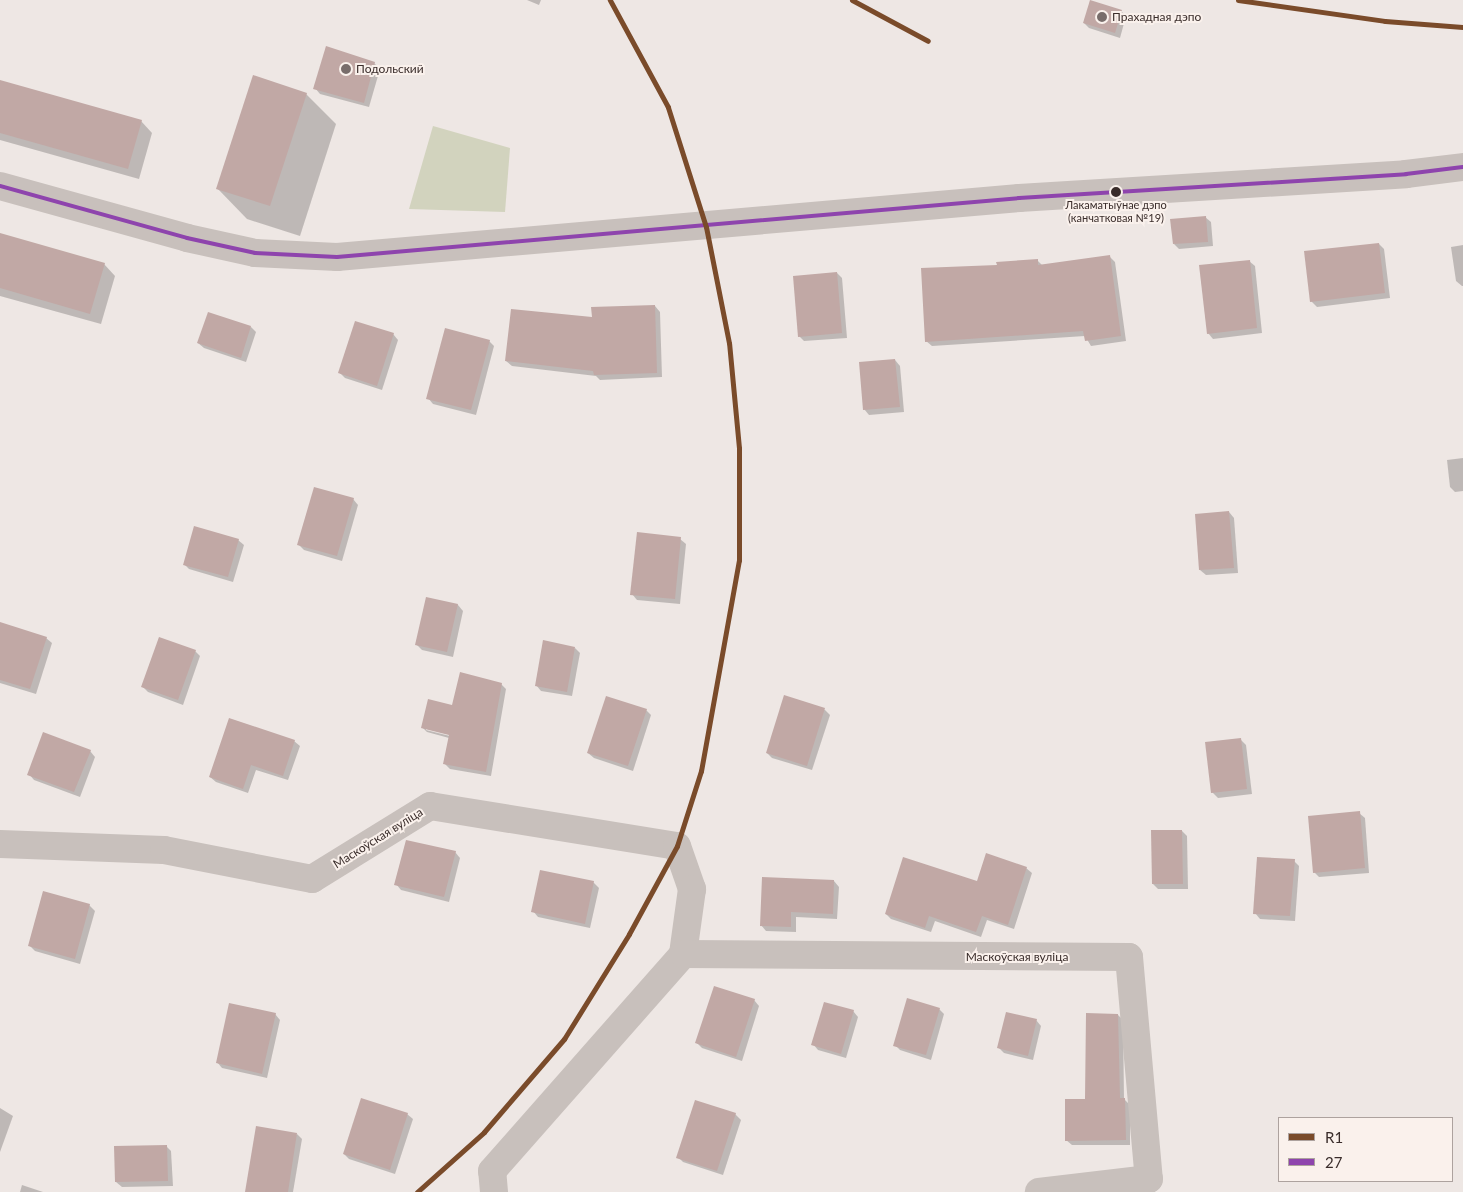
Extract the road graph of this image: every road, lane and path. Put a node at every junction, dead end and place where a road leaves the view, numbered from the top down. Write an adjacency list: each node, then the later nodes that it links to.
1 (1463, 167): 2 (street)
2 (0, 186)
3 (0, 844): 4 (street, Маскоўская вуліца)
4 (683, 954): 5 (street); 6 (street, Маскоўская вуліца)
5 (494, 1192)
6 (1039, 1192)

